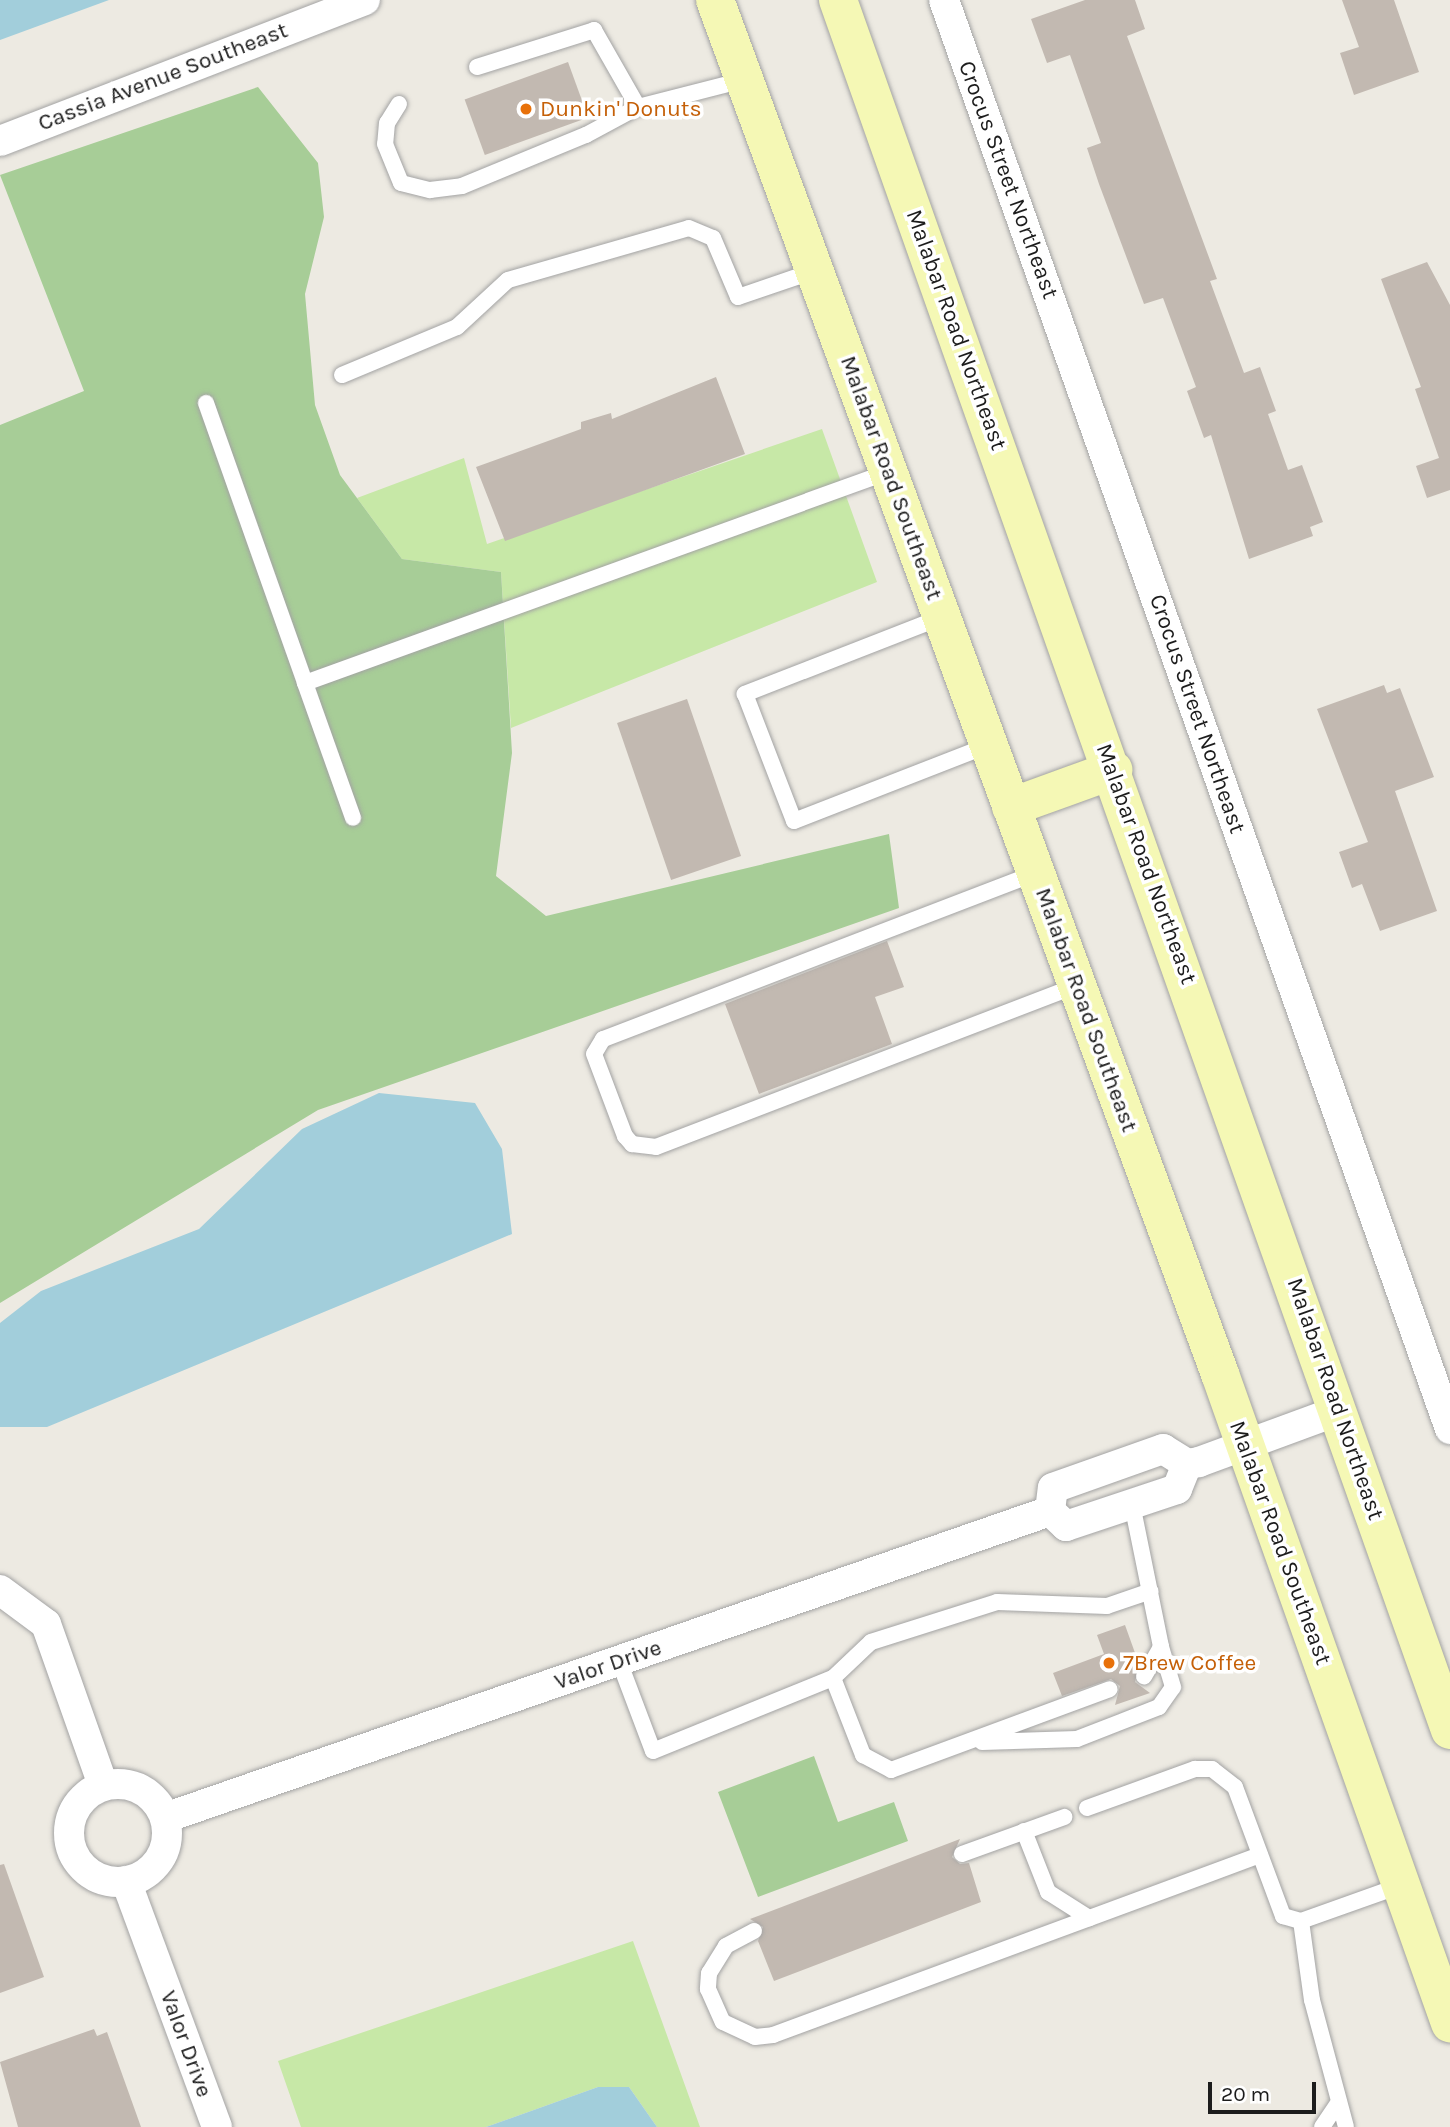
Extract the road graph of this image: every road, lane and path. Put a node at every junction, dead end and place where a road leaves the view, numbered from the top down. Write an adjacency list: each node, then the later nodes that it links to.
1 (365, 0): 9 (street, Cassia Avenue Southeast)
2 (715, 0): 6 (main road, Malabar Road Southeast)
3 (838, 0): 17 (main road, Malabar Road Northeast)
4 (944, 0): 23 (street, Crocus Street Northeast)
5 (477, 67): 8 (lane)
6 (744, 80): 8 (lane); 10 (main road, Malabar Road Southeast)
7 (399, 104): 8 (lane)
8 (638, 107)
9 (0, 141)
10 (814, 271): 11 (lane); 13 (main road, Malabar Road Southeast)
11 (342, 375)
12 (206, 403): 15 (lane)
13 (888, 472): 14 (main road, Malabar Road Southeast); 15 (lane)
14 (942, 617): 16 (main road, Malabar Road Southeast); 16 (lane)
15 (305, 683): 19 (lane)
16 (989, 745): 18 (main road, Malabar Road Southeast)
17 (1113, 770): 18 (main road); 22 (main road, Malabar Road Northeast)
18 (1011, 807): 20 (main road, Malabar Road Southeast)
19 (354, 818)
20 (1036, 873): 21 (main road, Malabar Road Southeast); 21 (lane)
21 (1077, 985): 24 (main road, Malabar Road Southeast)
22 (1340, 1410): 24 (street); 35 (main road, Malabar Road Northeast)
23 (1450, 1429)
24 (1245, 1443): 25 (street); 45 (main road, Malabar Road Southeast)
25 (1187, 1464): 26 (street); 27 (street)
26 (1132, 1504): 27 (street); 29 (lane)
27 (1050, 1511): 31 (street, Valor Drive)
28 (0, 1590): 37 (street)
29 (1151, 1591): 30 (lane); 33 (lane)
30 (1161, 1647): 32 (lane); 36 (lane)
31 (619, 1661): 33 (lane); 40 (street, Valor Drive)
32 (1144, 1677)
33 (833, 1678): 36 (lane)
34 (1110, 1689): 36 (lane)
35 (1450, 1730)
36 (980, 1742)
37 (103, 1785): 40 (street); 44 (street)
38 (1087, 1808): 43 (lane)
39 (1064, 1817): 41 (lane)
40 (165, 1818): 44 (street)
41 (1024, 1831): 42 (lane); 46 (lane)
42 (962, 1854)
43 (1260, 1855): 46 (lane); 47 (lane)
44 (126, 1881): 51 (street, Valor Drive)
45 (1402, 1885): 47 (lane); 49 (main road, Malabar Road Southeast)
46 (1088, 1918): 48 (lane)
47 (1301, 1920): 50 (lane)
48 (754, 1931)
49 (1450, 2023)
50 (1338, 2103): 52 (lane); 53 (lane)
51 (217, 2127)
52 (1322, 2127)
53 (1346, 2127)

